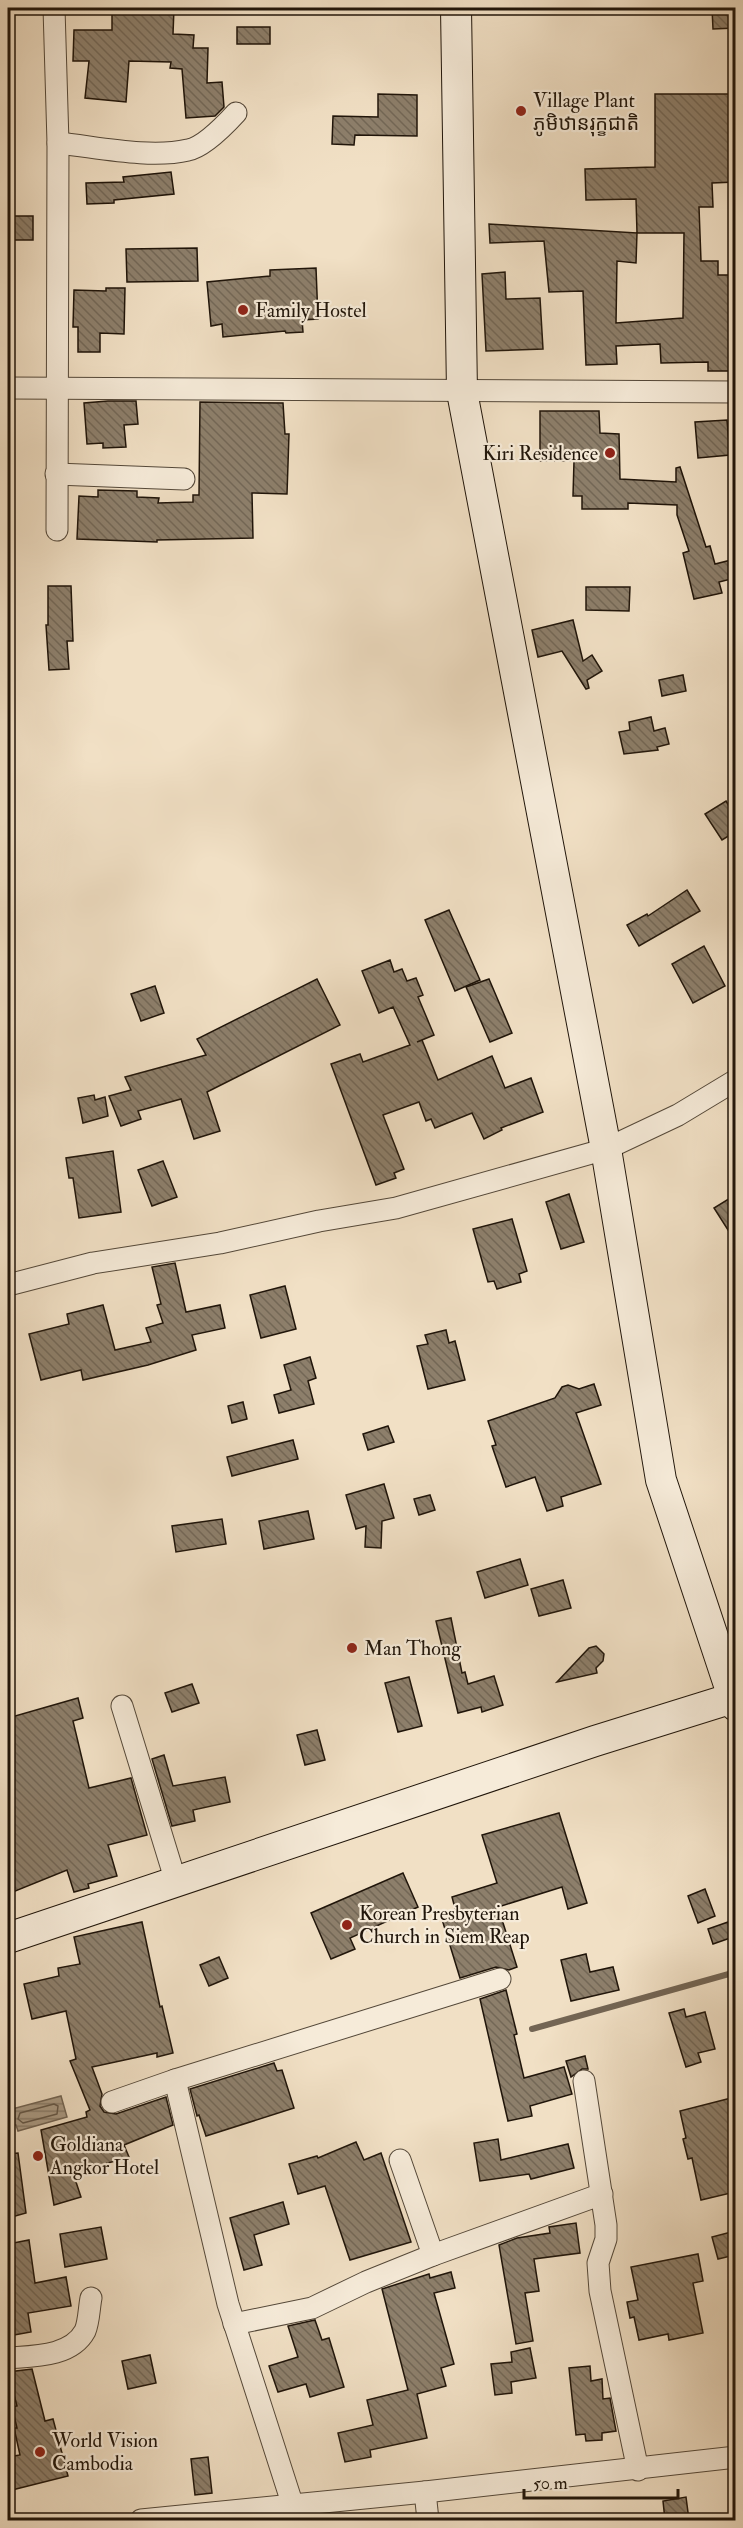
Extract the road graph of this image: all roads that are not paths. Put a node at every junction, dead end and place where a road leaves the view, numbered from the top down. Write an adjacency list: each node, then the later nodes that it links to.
1 (54, 8): 4 (street)
2 (456, 8): 7 (street)
3 (236, 113): 4 (street)
4 (58, 143): 6 (street)
5 (8, 388): 6 (street)
6 (56, 389): 7 (street); 9 (street)
7 (462, 392): 8 (street); 13 (street)
8 (735, 392)
9 (56, 474): 10 (street); 11 (street)
10 (184, 479)
11 (57, 530)
12 (735, 1080): 13 (street)
13 (606, 1149): 14 (street); 15 (street)
14 (8, 1285)
15 (735, 1700): 17 (street)
16 (122, 1706): 17 (street)
17 (176, 1882): 18 (street)
18 (8, 1938)
19 (500, 1979): 20 (street)
20 (175, 2080): 22 (street); 27 (street)
21 (584, 2081): 24 (street)
22 (112, 2102)
23 (400, 2160): 25 (street)
24 (602, 2194): 25 (street); 30 (street)
25 (433, 2255): 27 (street)
26 (91, 2298): 28 (street)
27 (234, 2324): 32 (street)
28 (8, 2358)
29 (735, 2457): 30 (street)
30 (638, 2470): 31 (street)
31 (425, 2492): 32 (street); 34 (street)
32 (283, 2512): 33 (street)
33 (141, 2520)
34 (428, 2520)

